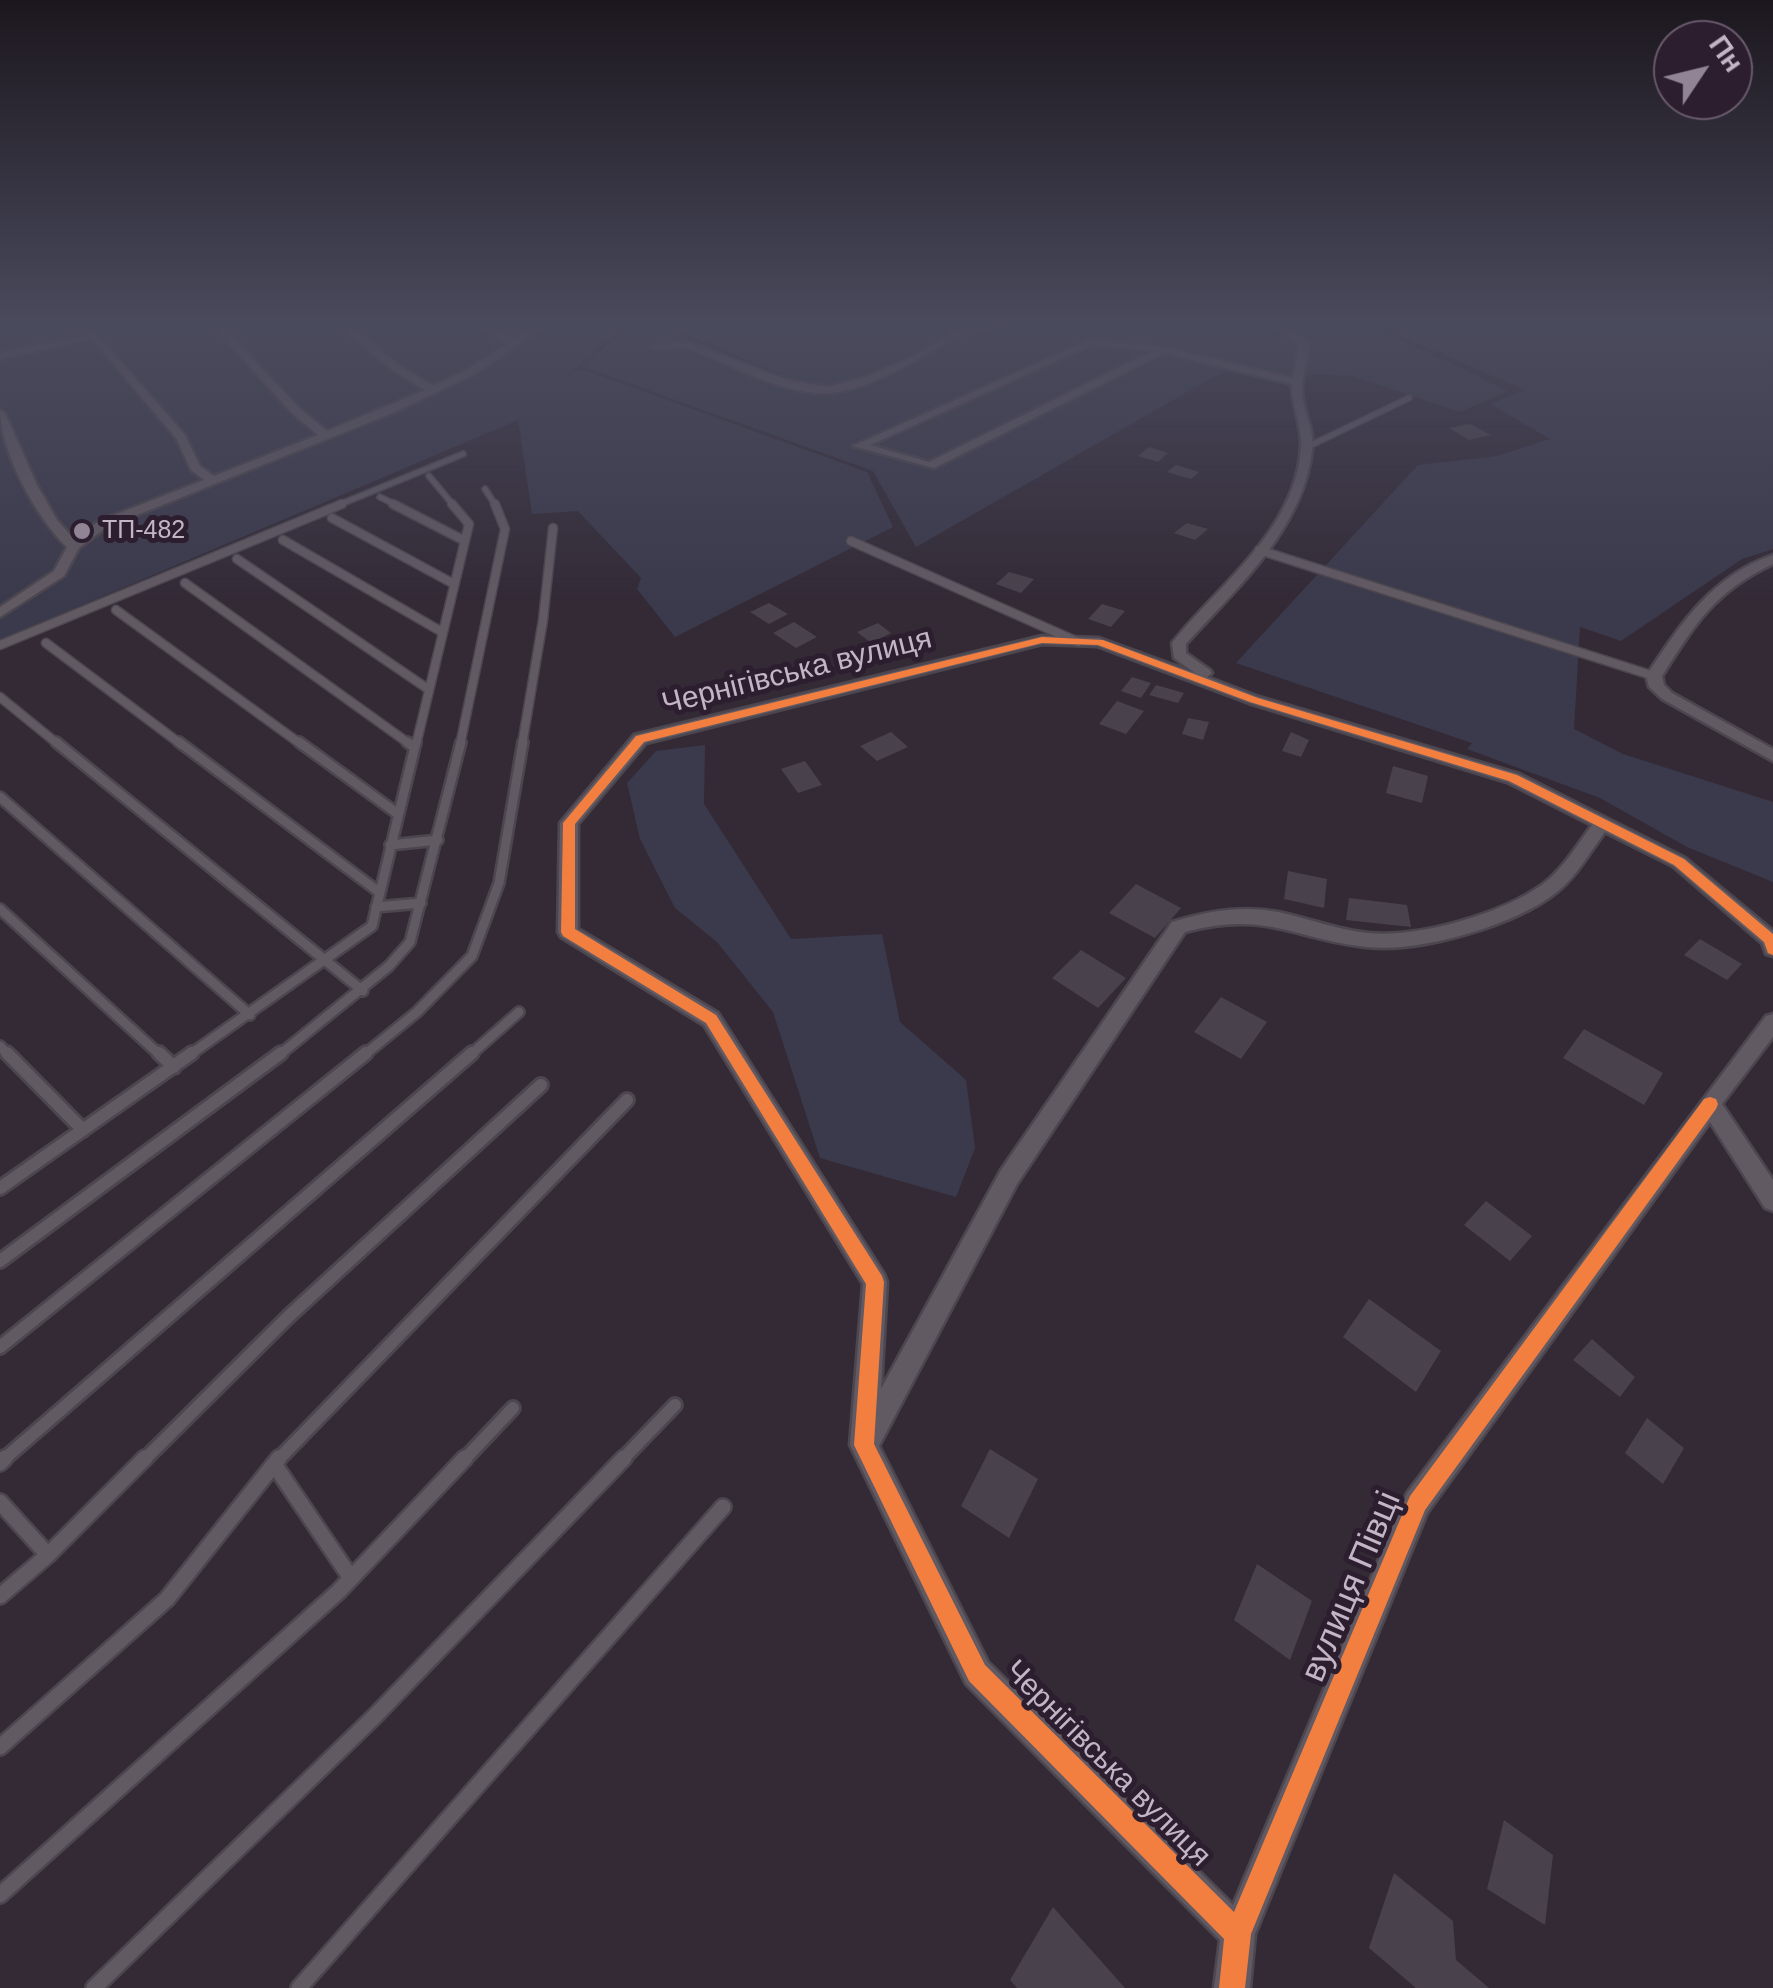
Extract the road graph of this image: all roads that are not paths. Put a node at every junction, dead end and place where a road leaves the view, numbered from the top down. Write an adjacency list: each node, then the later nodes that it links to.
1 (1, 415): 21 (street)
2 (162, 415): 13 (street)
3 (300, 415): 9 (street)
4 (378, 415): 9 (street)
5 (929, 415): 6 (street)
6 (1032, 415)
7 (1303, 415): 10 (street)
8 (1374, 415): 10 (lane)
9 (327, 437): 13 (street)
10 (1307, 447): 22 (street)
11 (464, 454): 32 (lane)
12 (429, 476): 19 (lane)
13 (212, 480): 21 (street)
14 (486, 489): 42 (lane)
15 (380, 498): 19 (lane)
16 (332, 518): 26 (lane)
17 (553, 528): 63 (lane)
18 (283, 540): 29 (lane)
19 (465, 541): 26 (lane)
20 (852, 541): 30 (lane)
21 (74, 546): 28 (street)
22 (1259, 550): 33 (lane); 36 (street)
23 (237, 559): 34 (lane)
24 (1773, 559): 33 (street)
25 (185, 583): 37 (lane)
26 (454, 584): 29 (lane)
27 (116, 610): 40 (lane)
28 (0, 613)
29 (442, 632): 34 (lane)
30 (1079, 642): 36 (street, Чернігівська вулиця); 66 (street, Чернігівська вулиця)
31 (46, 644): 44 (lane)
32 (0, 645)
33 (1654, 676): 38 (street)
34 (428, 689): 37 (lane)
35 (0, 697): 49 (lane)
36 (1254, 700): 41 (street, Чернігівська вулиця)
37 (414, 747): 40 (lane)
38 (1773, 756)
39 (0, 797): 52 (lane)
40 (398, 814): 43 (lane)
41 (1603, 823): 48 (street, Чернігівська вулиця); 66 (street)
42 (438, 840): 43 (lane); 45 (lane)
43 (390, 845): 44 (lane)
44 (379, 892): 46 (lane)
45 (422, 904): 46 (lane); 50 (lane)
46 (376, 907): 49 (lane)
47 (0, 909): 55 (lane)
48 (1773, 948)
49 (323, 962): 50 (lane); 52 (lane)
50 (363, 990): 62 (lane)
51 (518, 1012): 67 (lane)
52 (250, 1014): 55 (lane)
53 (1773, 1022): 58 (street)
54 (0, 1046): 59 (lane)
55 (174, 1067): 59 (lane)
56 (541, 1085): 71 (lane)
57 (627, 1100): 68 (lane)
58 (1710, 1104): 61 (street); 76 (street, вулиця Півці)
59 (82, 1130): 60 (lane)
60 (0, 1188)
61 (1773, 1200)
62 (0, 1261)
63 (0, 1347)
64 (674, 1405): 77 (lane)
65 (513, 1408): 72 (lane)
66 (864, 1445): 76 (street, Чернігівська вулиця)
67 (0, 1464)
68 (274, 1464): 72 (lane); 74 (lane)
69 (0, 1502): 71 (lane)
70 (723, 1507): 78 (lane)
71 (48, 1554): 73 (lane)
72 (351, 1578): 75 (lane)
73 (0, 1596)
74 (0, 1747)
75 (0, 1895)
76 (1238, 1934): 79 (street, вулиця Півці)
77 (94, 1988)
78 (299, 1988)
79 (1232, 1988)

